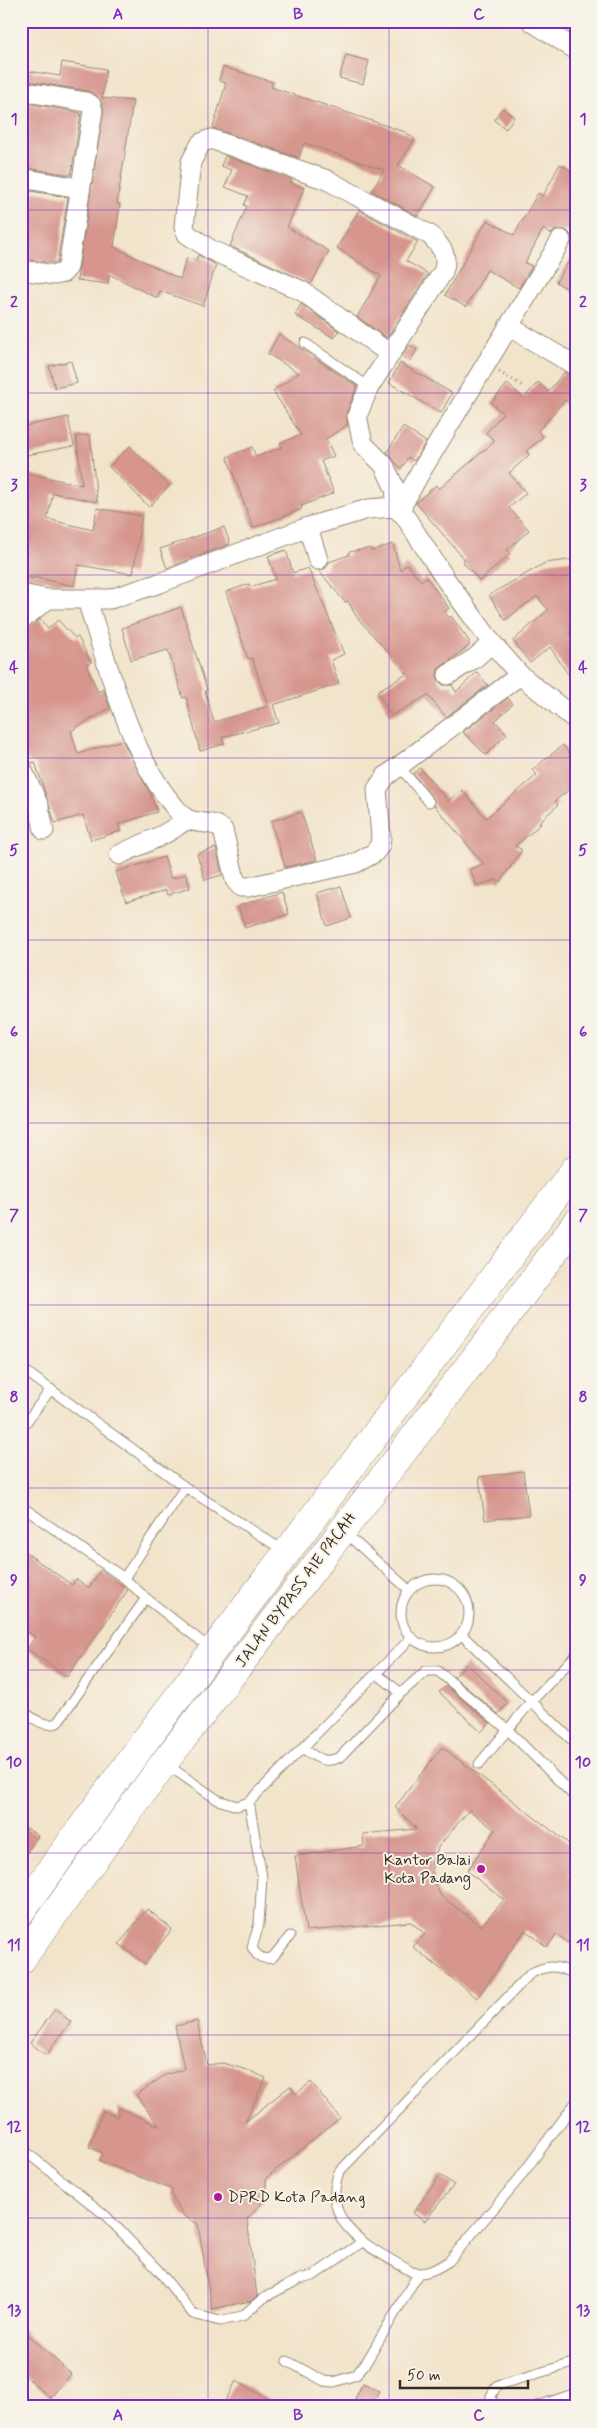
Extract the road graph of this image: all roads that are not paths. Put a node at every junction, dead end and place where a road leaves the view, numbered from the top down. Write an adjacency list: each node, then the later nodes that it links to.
1 (531, 21): 2 (street)
2 (576, 50)
3 (21, 91): 5 (street)
4 (21, 178): 5 (street)
5 (79, 188): 7 (street)
6 (561, 240): 8 (street)
7 (21, 270)
8 (510, 327): 11 (street); 13 (street)
9 (306, 343): 12 (lane)
10 (390, 354): 10 (street); 12 (street)
11 (576, 366)
12 (369, 387): 13 (street)
13 (397, 509): 14 (street); 20 (street)
14 (308, 527): 15 (street); 18 (street)
15 (318, 560)
16 (21, 594): 17 (street)
17 (48, 600): 18 (street); 19 (street)
18 (87, 600): 27 (street)
19 (21, 620)
20 (492, 643): 21 (street); 22 (street)
21 (448, 675)
22 (520, 675): 23 (street); 24 (street)
23 (576, 720)
24 (398, 766): 26 (lane); 27 (street)
25 (21, 767): 28 (street)
26 (429, 802)
27 (186, 819): 29 (street)
28 (44, 830)
29 (119, 855)
30 (576, 1168): 38 (highway)
31 (576, 1224): 37 (highway, JALAN BYPASS AIE PACAH)
32 (21, 1368): 33 (lane)
33 (51, 1389): 34 (lane); 35 (lane)
34 (21, 1429)
35 (185, 1487): 38 (lane); 39 (lane)
36 (21, 1506): 39 (lane)
37 (342, 1530): 40 (lane); 53 (highway, JALAN BYPASS AIE PACAH)
38 (286, 1553): 44 (highway)
39 (124, 1578): 41 (lane)
40 (409, 1590): 42 (lane); 43 (lane)
41 (146, 1598): 44 (lane); 49 (lane)
42 (462, 1635): 43 (lane); 48 (lane)
43 (411, 1638): 46 (lane)
44 (213, 1651): 53 (highway)
45 (576, 1655): 48 (lane)
46 (377, 1674): 47 (lane); 52 (lane)
47 (401, 1693): 50 (lane); 52 (lane)
48 (531, 1702): 50 (lane); 51 (lane)
49 (21, 1710)
50 (508, 1730): 54 (lane); 55 (lane)
51 (576, 1744)
52 (302, 1748): 56 (lane)
53 (152, 1754): 56 (lane); 57 (highway); 59 (highway, JALAN BYPASS AIE PACAH)
54 (479, 1764)
55 (576, 1798)
56 (249, 1802): 58 (lane)
57 (21, 1911)
58 (290, 1936)
59 (21, 1960)
60 (576, 1975): 63 (lane)
61 (576, 2102): 64 (lane)
62 (21, 2148): 63 (lane)
63 (362, 2242): 64 (lane)
64 (418, 2274): 65 (lane)
65 (287, 2361)
66 (576, 2362): 68 (lane)
67 (576, 2393): 69 (lane)
68 (494, 2407)
69 (535, 2407)

